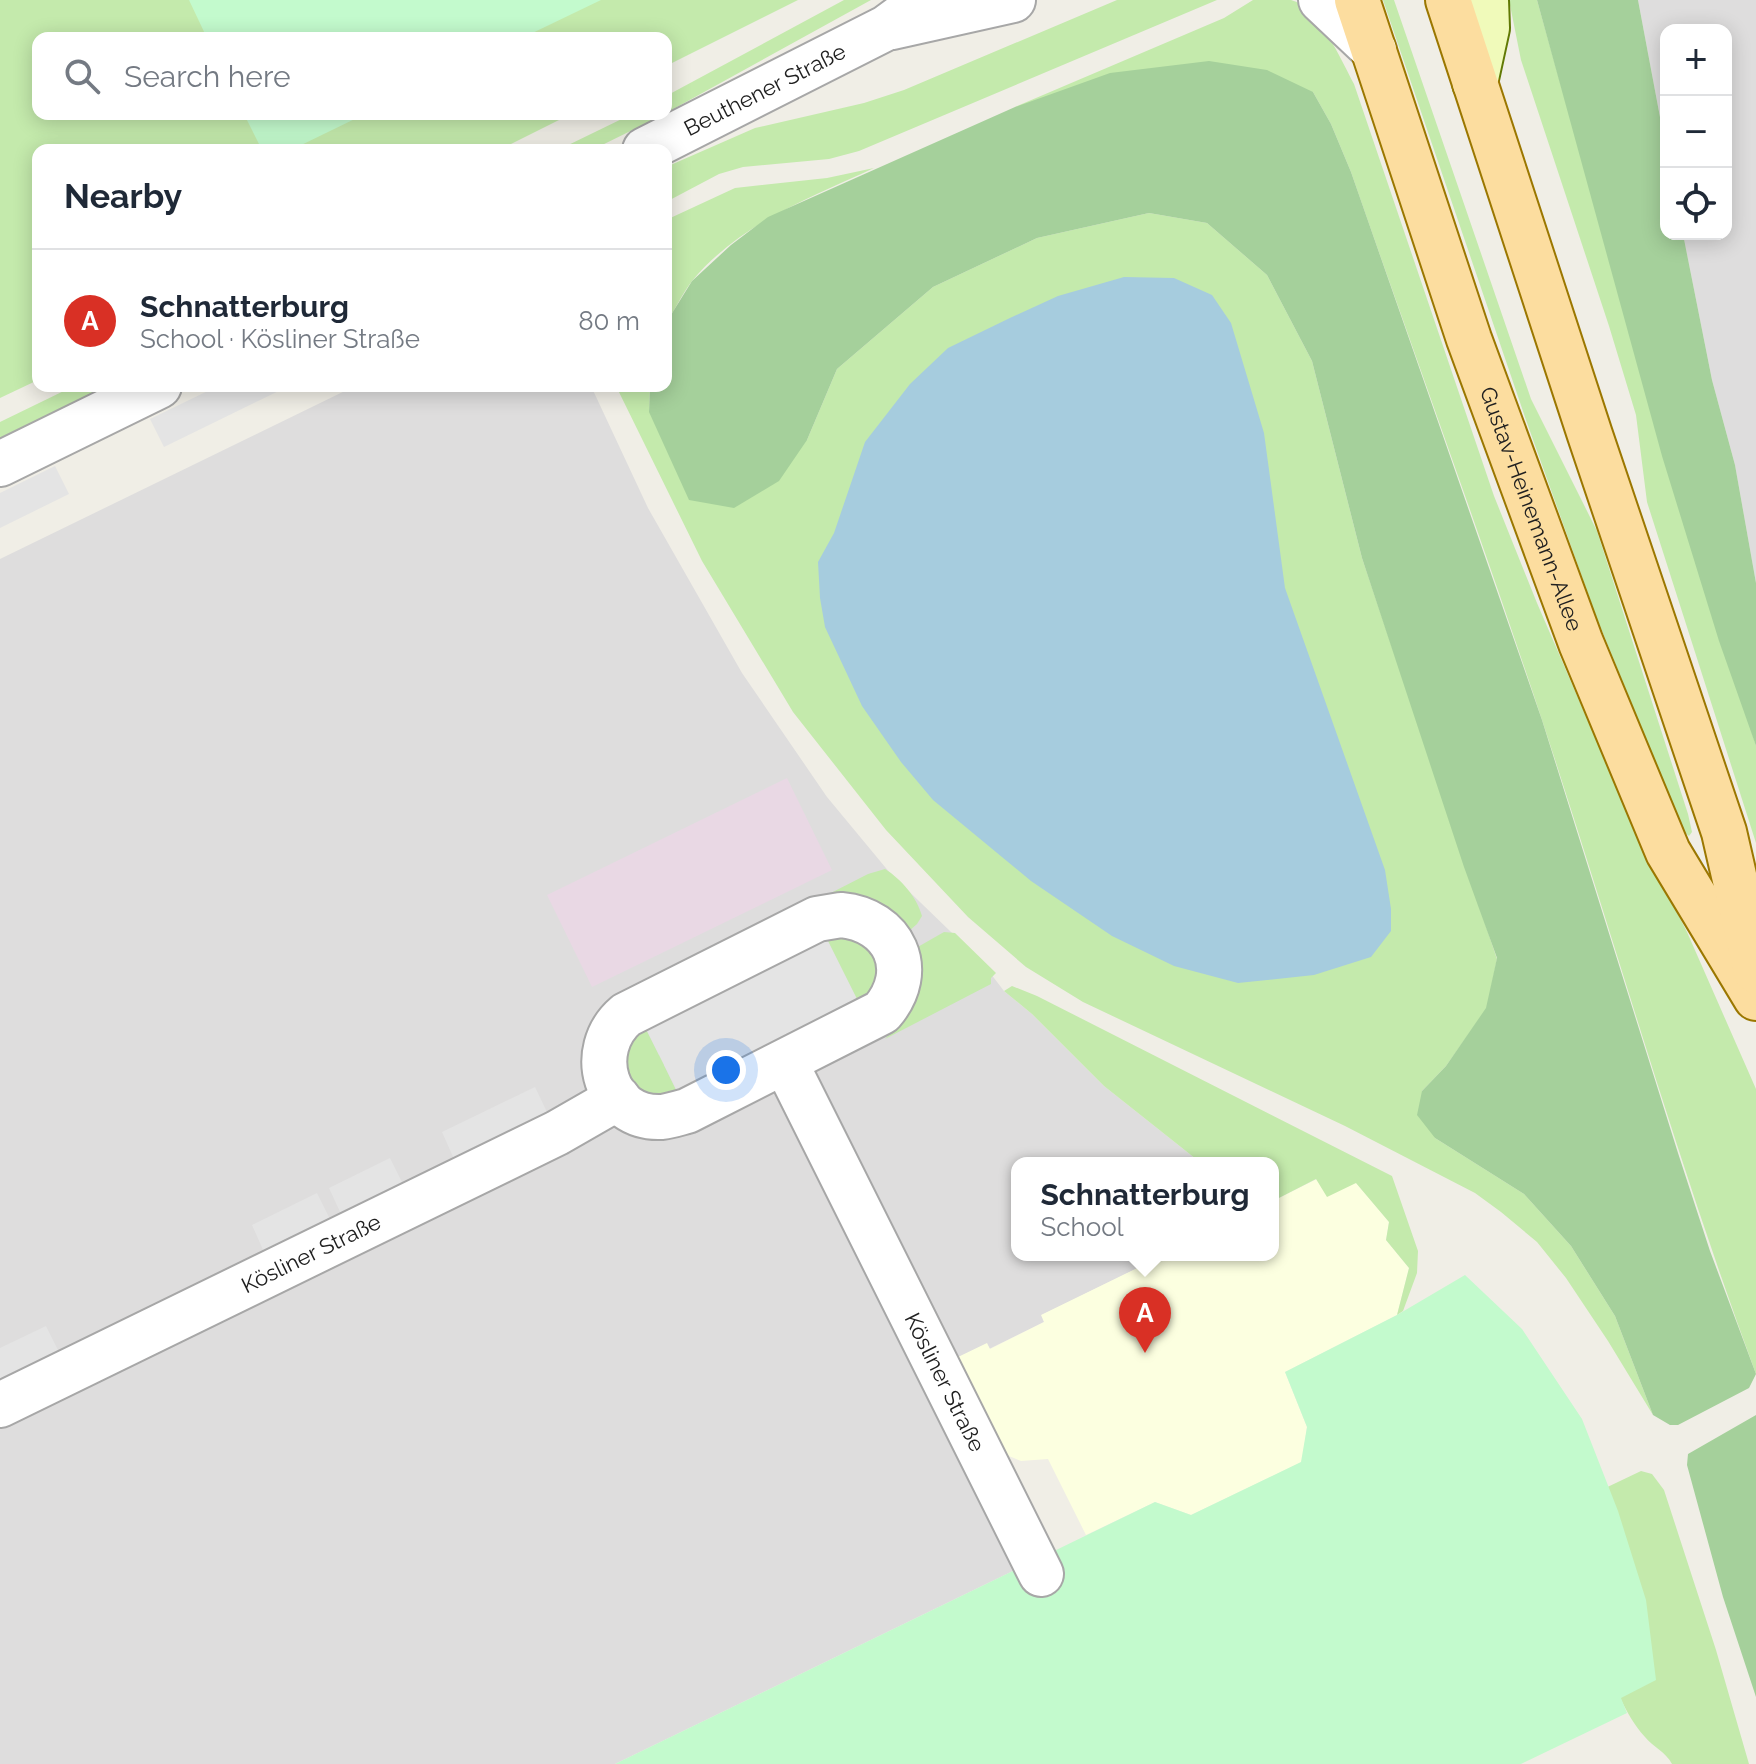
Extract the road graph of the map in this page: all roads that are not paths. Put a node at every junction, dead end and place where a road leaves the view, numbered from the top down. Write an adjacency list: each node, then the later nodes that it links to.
1 (924, 0): 7 (street, Beuthener Straße)
2 (1013, 0): 7 (street, Beuthener Straße)
3 (1321, 0): 8 (street)
4 (1357, 0): 8 (main road, Gustav-Heinemann-Allee)
5 (1448, 0): 9 (main road)
6 (1486, 0): 9 (main road)
7 (886, 28): 10 (street, Beuthener Straße)
8 (1374, 50): 14 (main road, Gustav-Heinemann-Allee)
9 (1475, 83): 13 (main road)
10 (657, 144)
11 (147, 392): 12 (street)
12 (0, 464)
13 (1756, 971)
14 (1756, 998)
15 (785, 1062): 16 (street); 16 (street); 18 (street, Kösliner Straße)
16 (618, 1098): 17 (street, Kösliner Straße)
17 (0, 1405)
18 (1041, 1574)

